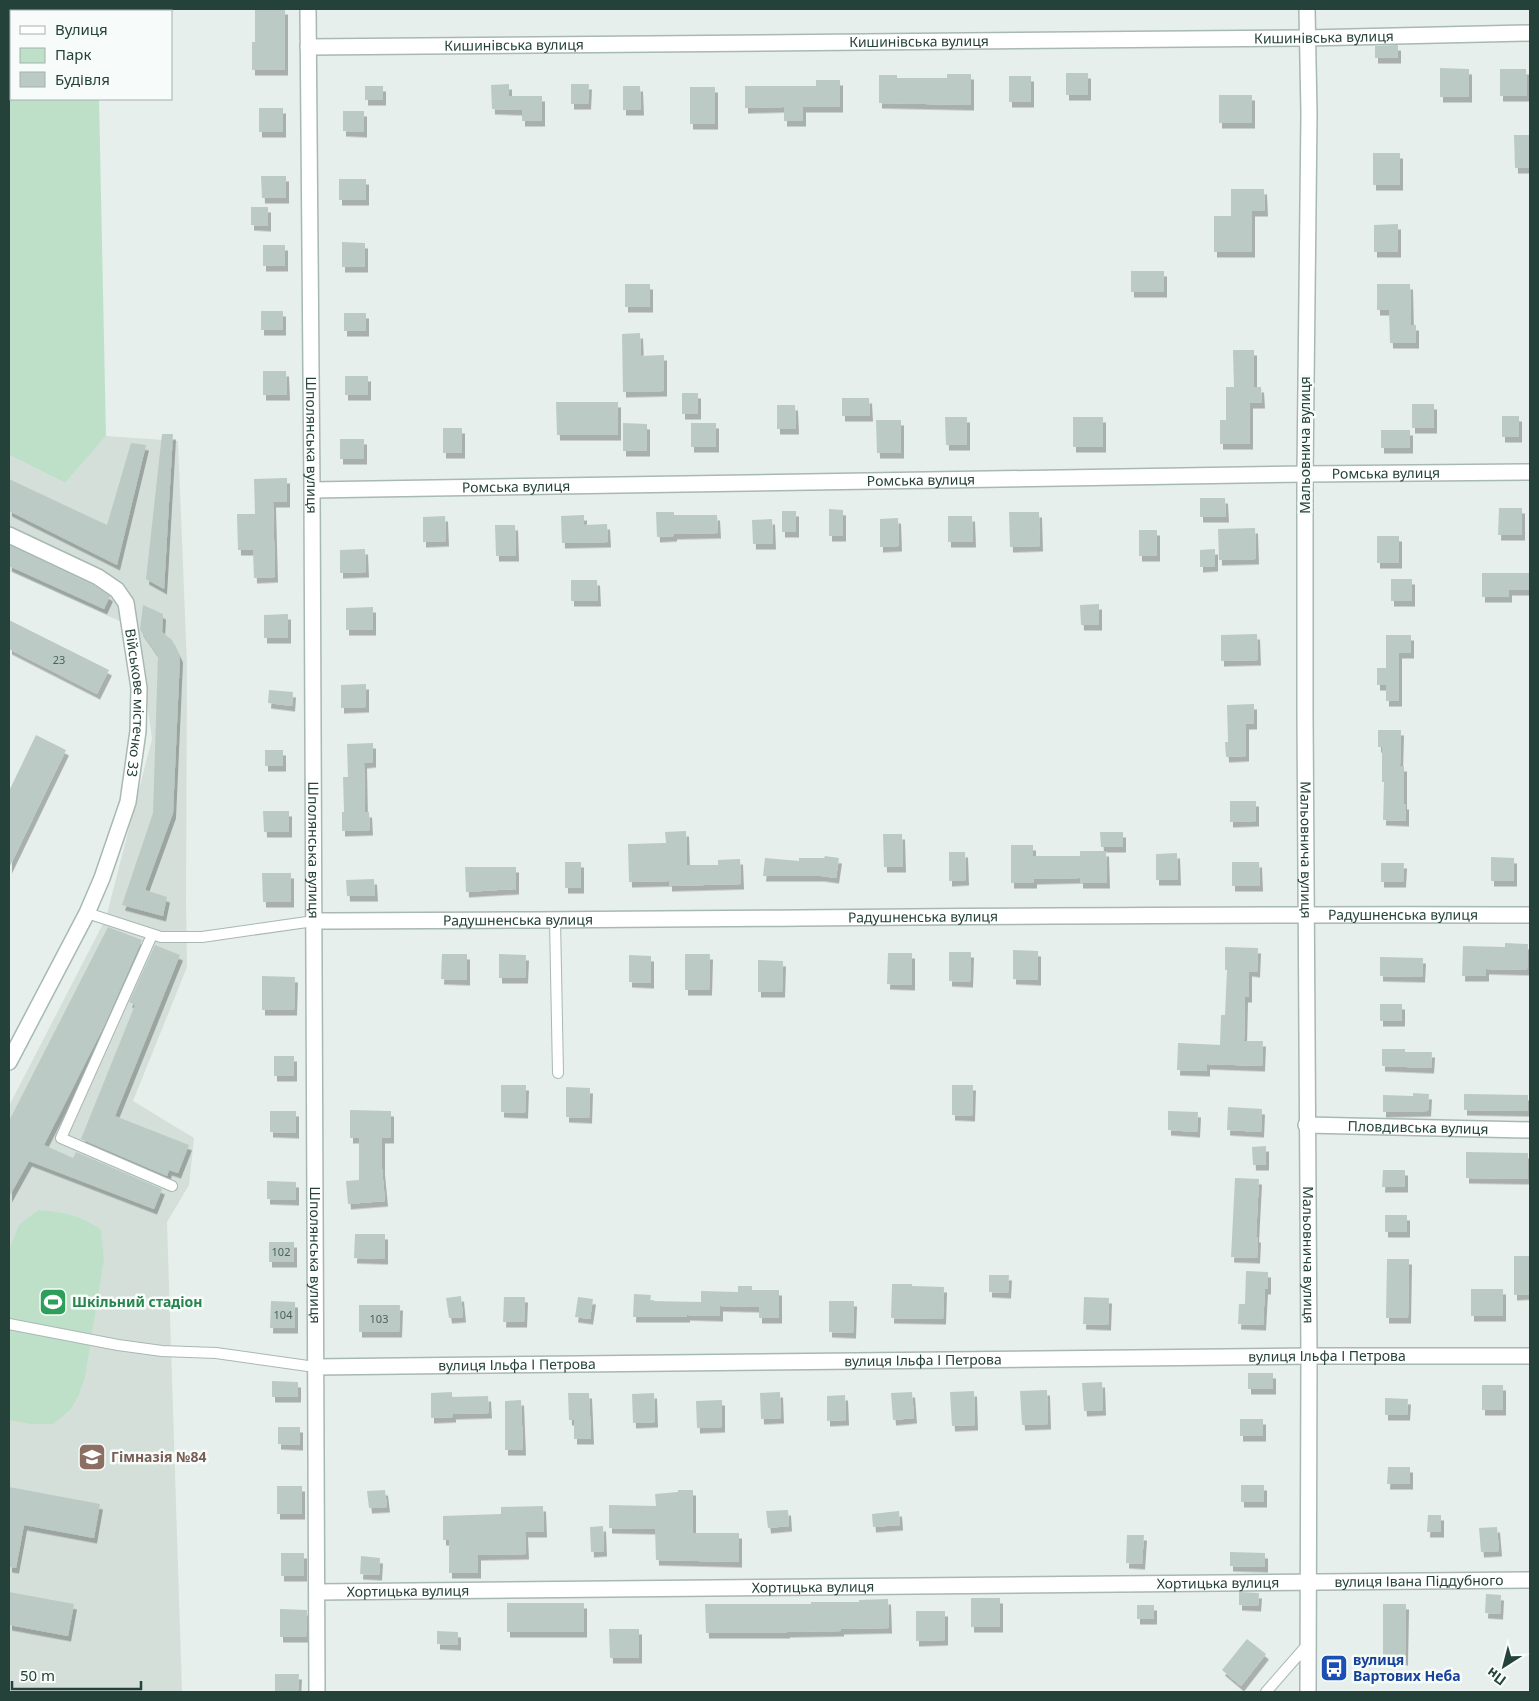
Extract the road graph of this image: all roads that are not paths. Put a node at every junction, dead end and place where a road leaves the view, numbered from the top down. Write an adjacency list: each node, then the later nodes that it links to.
1 (308, 9): 5 (street, Шполянська вулиця)
2 (1307, 9): 4 (street, Мальовнича вулиця)
3 (1530, 34): 4 (street, Кишинівська вулиця)
4 (1307, 38): 5 (street, Кишинівська вулиця); 7 (street, Мальовнича вулиця)
5 (308, 47): 8 (street, Шполянська вулиця)
6 (1530, 472): 7 (street, Ромська вулиця)
7 (1305, 474): 8 (street, Ромська вулиця); 11 (street, Мальовнича вулиця)
8 (312, 490): 14 (street, Шполянська вулиця)
9 (9, 535): 10 (street, Військове містечко 33)
10 (87, 913): 15 (lane); 16 (street, Військове містечко 33)
11 (1306, 914): 12 (street, Радушненська вулиця); 13 (street, Радушненська вулиця); 18 (street, Мальовнича вулиця)
12 (1530, 914)
13 (555, 920): 14 (street, Радушненська вулиця); 17 (lane)
14 (314, 921): 15 (lane); 24 (street, Шполянська вулиця)
15 (152, 935): 20 (lane)
16 (9, 1062)
17 (558, 1073)
18 (1306, 1125): 19 (street, Пловдивська вулиця); 22 (street, Мальовнича вулиця)
19 (1530, 1130)
20 (172, 1186)
21 (9, 1324): 24 (lane)
22 (1309, 1356): 23 (street, вулиця Ільфа І Петрова); 24 (street, вулиця Ільфа І Петрова); 26 (street, Мальовнича вулиця)
23 (1530, 1356)
24 (315, 1367): 27 (street, Шполянська вулиця)
25 (1530, 1580): 26 (street, вулиця Івана Піддубного)
26 (1308, 1583): 27 (street, Хортицька вулиця); 28 (street, Мальовнича вулиця)
27 (318, 1592): 29 (street, Шполянська вулиця)
28 (1308, 1644): 30 (lane); 31 (street, Мальовнича вулиця)
29 (318, 1692)
30 (1266, 1692)
31 (1308, 1692)

